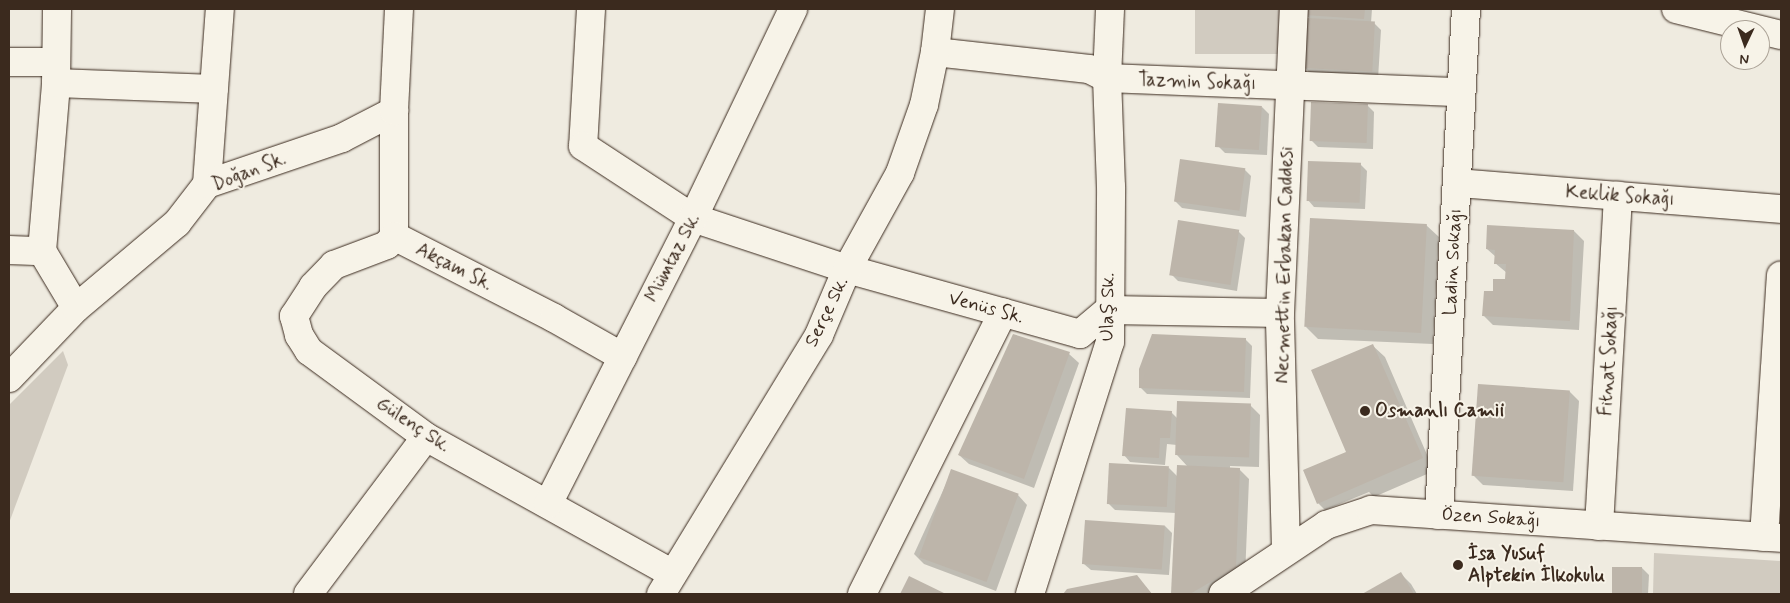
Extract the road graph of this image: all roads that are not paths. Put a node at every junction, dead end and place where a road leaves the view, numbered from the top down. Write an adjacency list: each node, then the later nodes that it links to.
1 (57, 9): 14 (street)
2 (220, 9): 17 (street)
3 (399, 9): 19 (street)
4 (591, 9): 24 (street, Venüs Sk.)
5 (793, 9): 24 (street, Mümtaz Sk.)
6 (940, 9): 12 (street, Serçe Sk.)
7 (1110, 9): 15 (street, Ulaş Sk.)
8 (1294, 9): 16 (street, Necmettin Erbakan Caddesi)
9 (1466, 9): 18 (street, Ladin Sokağı)
10 (1676, 9): 11 (street)
11 (1781, 34)
12 (936, 52): 15 (street, Tazmin Sokağı); 28 (street, Serçe Sk.)
13 (9, 62): 14 (street)
14 (56, 73): 17 (street); 27 (street)
15 (1107, 78): 16 (street, Tazmin Sokağı); 31 (street, Ulaş Sk.)
16 (1291, 86): 18 (street, Tazmin Sokağı); 33 (street, Necmettin Erbakan Caddesi)
17 (214, 89): 21 (street)
18 (1461, 92): 20 (street, Ladin Sokağı)
19 (394, 111): 21 (street, Doğan Sk.); 25 (street, Akçam Sk.)
20 (1458, 183): 22 (street, Keklik Sokağı); 38 (street, Ladin Sokağı)
21 (207, 184): 30 (street, Doğan Sk.)
22 (1618, 196): 23 (street, Keklik Sokağı); 39 (street, Fitnat Sokağı)
23 (1781, 209)
24 (694, 218): 28 (street, Venüs Sk.); 34 (street, Mümtaz Sk.)
25 (394, 236): 34 (street, Akçam Sk.); 36 (street, Gülenç Sk.)
26 (9, 250): 27 (street)
27 (42, 251): 30 (street)
28 (847, 269): 32 (street, Venüs Sk.); 42 (street, Serçe Sk.)
29 (1781, 276): 40 (street)
30 (76, 308): 35 (street, Doğan Sk.)
31 (1109, 310): 32 (street, Venüs Sk.); 33 (street); 45 (street, Ulaş Sk.)
32 (1003, 312): 44 (street)
33 (1280, 313): 41 (street, Necmettin Erbakan Caddesi)
34 (623, 357): 37 (street, Mümtaz Sk.)
35 (9, 378)
36 (426, 436): 37 (street, Gülenç Sk.); 43 (street)
37 (548, 504): 42 (street, Gülenç Sk.)
38 (1439, 515): 39 (street, Özen Sokağı); 41 (street, Özen Sokağı)
39 (1599, 526): 40 (street, Özen Sokağı)
40 (1773, 538)
41 (1286, 550): 46 (street, Özen Sokağı)
42 (667, 584)
43 (308, 594)
44 (862, 594)
45 (1030, 594)
46 (1223, 594)

